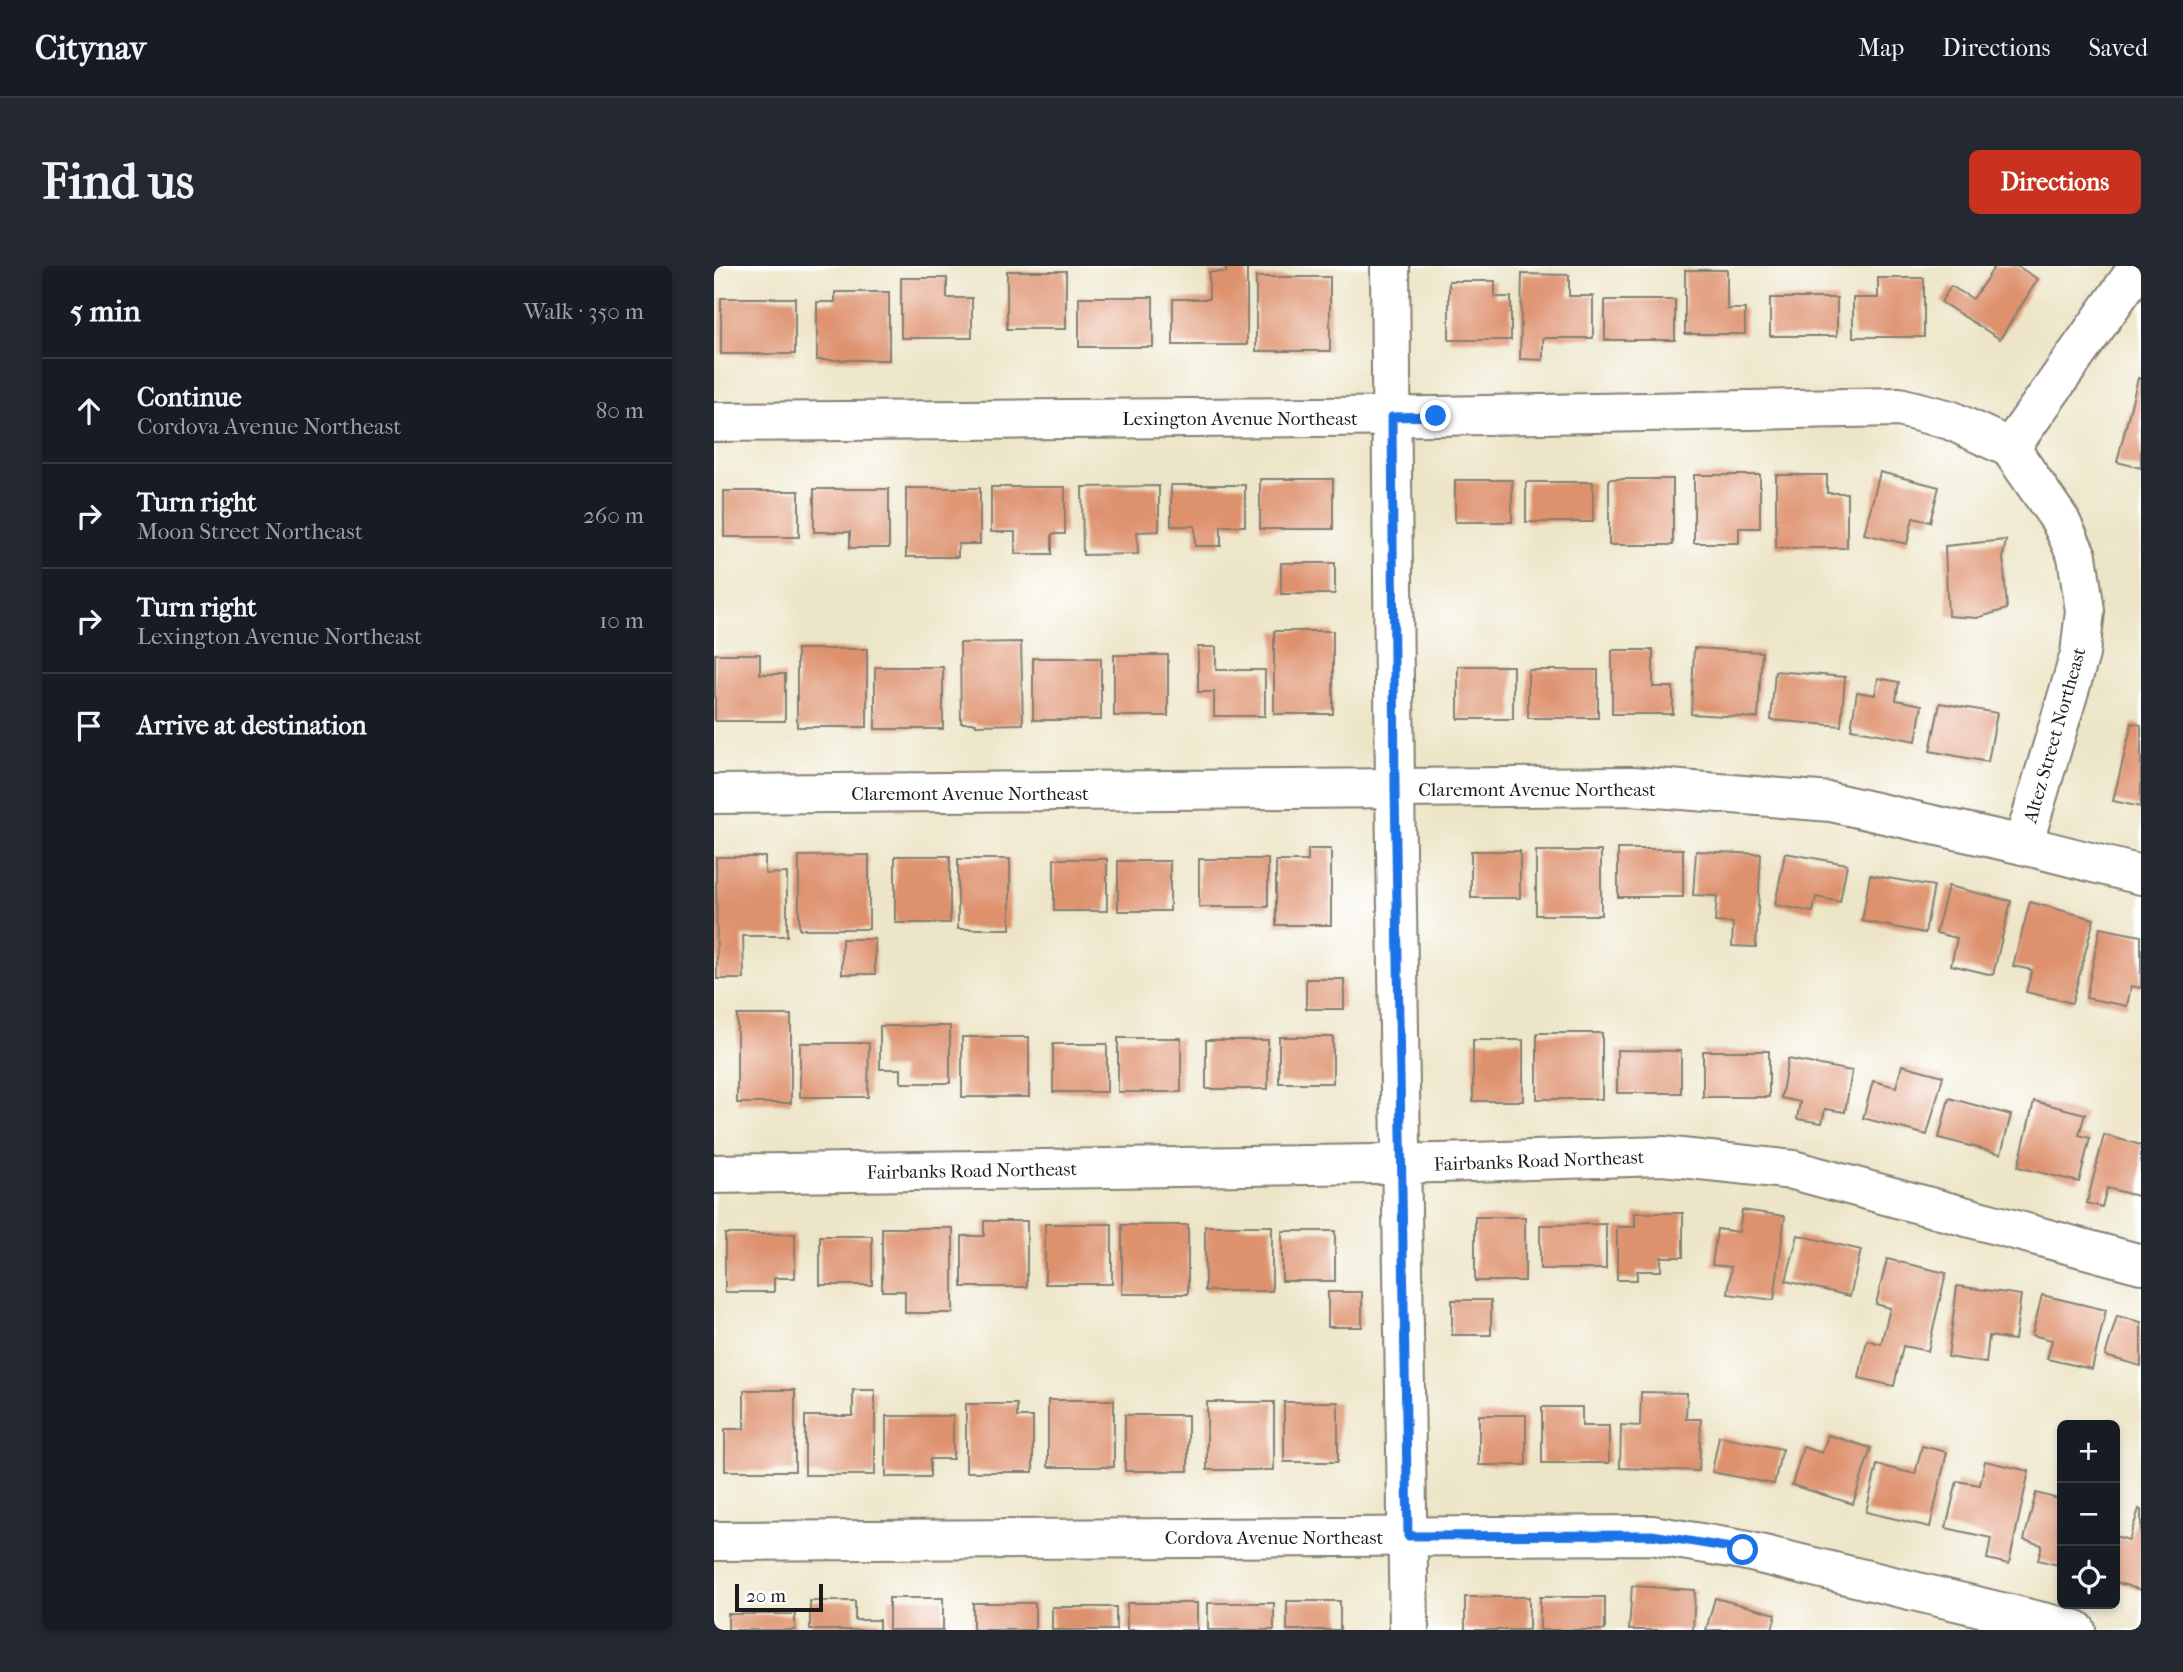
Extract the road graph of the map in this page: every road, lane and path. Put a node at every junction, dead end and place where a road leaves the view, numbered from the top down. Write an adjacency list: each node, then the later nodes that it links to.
1 (1390, 266): 3 (street)
2 (2139, 266): 5 (street)
3 (1392, 417): 4 (street, Lexington Avenue Northeast); 5 (street, Lexington Avenue Northeast); 6 (street)
4 (714, 422)
5 (2011, 448): 8 (street, Altez Street Northeast)
6 (1395, 789): 7 (street, Claremont Avenue Northeast); 8 (street, Claremont Avenue Northeast); 10 (street)
7 (714, 794)
8 (2023, 845): 9 (street, Claremont Avenue Northeast)
9 (2141, 875)
10 (1402, 1164): 11 (street, Fairbanks Road Northeast); 12 (street, Fairbanks Road Northeast); 13 (street)
11 (714, 1174)
12 (2141, 1264)
13 (1408, 1536): 14 (street, Cordova Avenue Northeast); 15 (street); 16 (street, Cordova Avenue Northeast)
14 (714, 1541)
15 (1409, 1630)
16 (2076, 1630)

